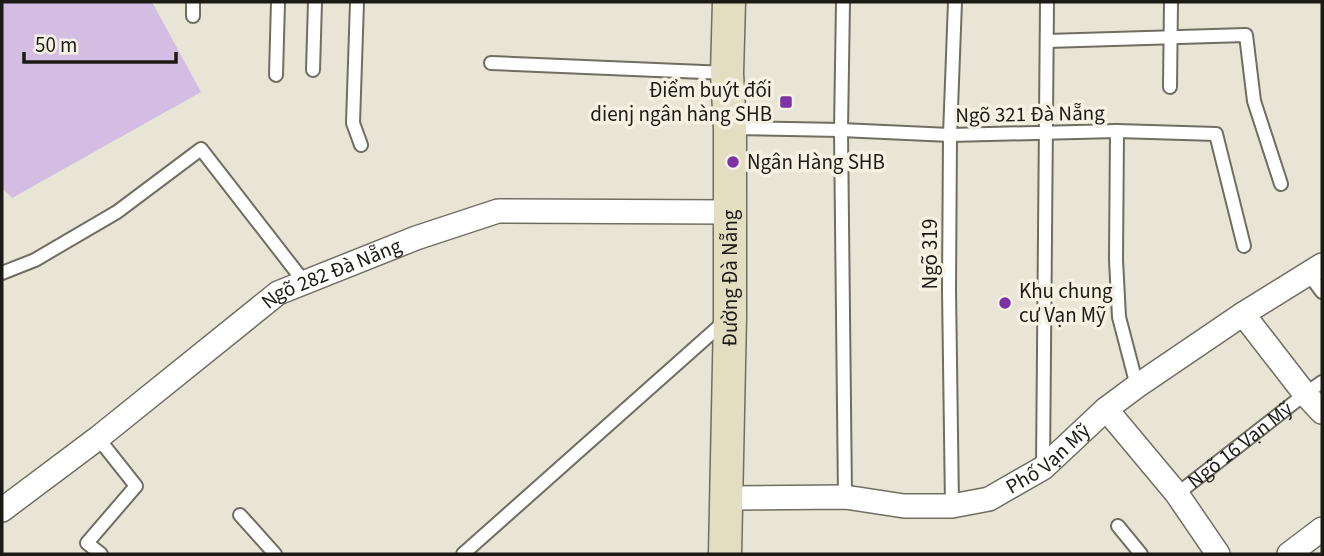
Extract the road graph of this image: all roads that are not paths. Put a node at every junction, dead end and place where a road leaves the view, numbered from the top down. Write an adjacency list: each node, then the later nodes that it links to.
1 (193, 2): 10 (lane)
2 (278, 2): 16 (lane)
3 (314, 2): 14 (lane)
4 (357, 2): 23 (lane)
5 (729, 2): 15 (main road, Đường Đà Nẵng)
6 (843, 2): 19 (lane)
7 (955, 2): 22 (lane, Ngõ 319)
8 (1047, 2): 12 (lane)
9 (1171, 2): 11 (lane)
10 (193, 16)
11 (1170, 37): 12 (lane); 17 (lane); 24 (lane)
12 (1047, 41): 21 (lane)
13 (491, 64): 15 (lane)
14 (313, 71)
15 (727, 73): 18 (main road, Đường Đà Nẵng)
16 (276, 75)
17 (1170, 87)
18 (730, 128): 19 (lane, Ngõ 321 Đà Nẵng); 25 (main road, Đường Đà Nẵng)
19 (841, 130): 22 (lane, Ngõ 321 Đà Nẵng); 39 (lane)
20 (1117, 131): 21 (lane, Ngõ 321 Đà Nẵng); 26 (lane, Ngõ 321 Đà Nẵng); 32 (lane)
21 (1045, 132): 22 (lane, Ngõ 321 Đà Nẵng); 37 (lane)
22 (950, 135): 41 (lane, Ngõ 319)
23 (361, 145)
24 (1281, 184)
25 (729, 212): 29 (street, Ngõ 282 Đà Nẵng); 31 (main road, Đường Đà Nẵng)
26 (1244, 246)
27 (2, 273): 29 (lane)
28 (1318, 277): 30 (street, Phố Vạn Mỹ)
29 (304, 283): 36 (street, Ngõ 282 Đà Nẵng)
30 (1242, 314): 32 (street, Phố Vạn Mỹ); 33 (street, Ngõ 16 Vạn Mỹ)
31 (730, 317): 40 (main road, Đường Đà Nẵng); 48 (lane)
32 (1137, 386): 34 (street, Phố Vạn Mỹ)
33 (1314, 388): 35 (street, Ngõ 16 Vạn Mỹ); 38 (lane, Ngõ 16 Vạn Mỹ)
34 (1106, 410): 37 (street, Phố Vạn Mỹ); 38 (street, Ngõ 16 Vạn Mỹ)
35 (1322, 412)
36 (98, 438): 42 (street, Ngõ 282 Đà Nẵng); 46 (lane)
37 (1043, 468): 41 (street, Phố Vạn Mỹ)
38 (1177, 495): 51 (street, Ngõ 16 Vạn Mỹ)
39 (845, 497): 40 (street, Phố Vạn Mỹ); 41 (street, Phố Vạn Mỹ)
40 (726, 498): 49 (main road, Đường Đà Nẵng)
41 (951, 506)
42 (2, 510)
43 (240, 515): 47 (lane)
44 (1118, 526): 50 (lane)
45 (1322, 528): 52 (street)
46 (101, 554)
47 (275, 554)
48 (463, 554)
49 (725, 554)
50 (1141, 554)
51 (1218, 554)
52 (1289, 554)

